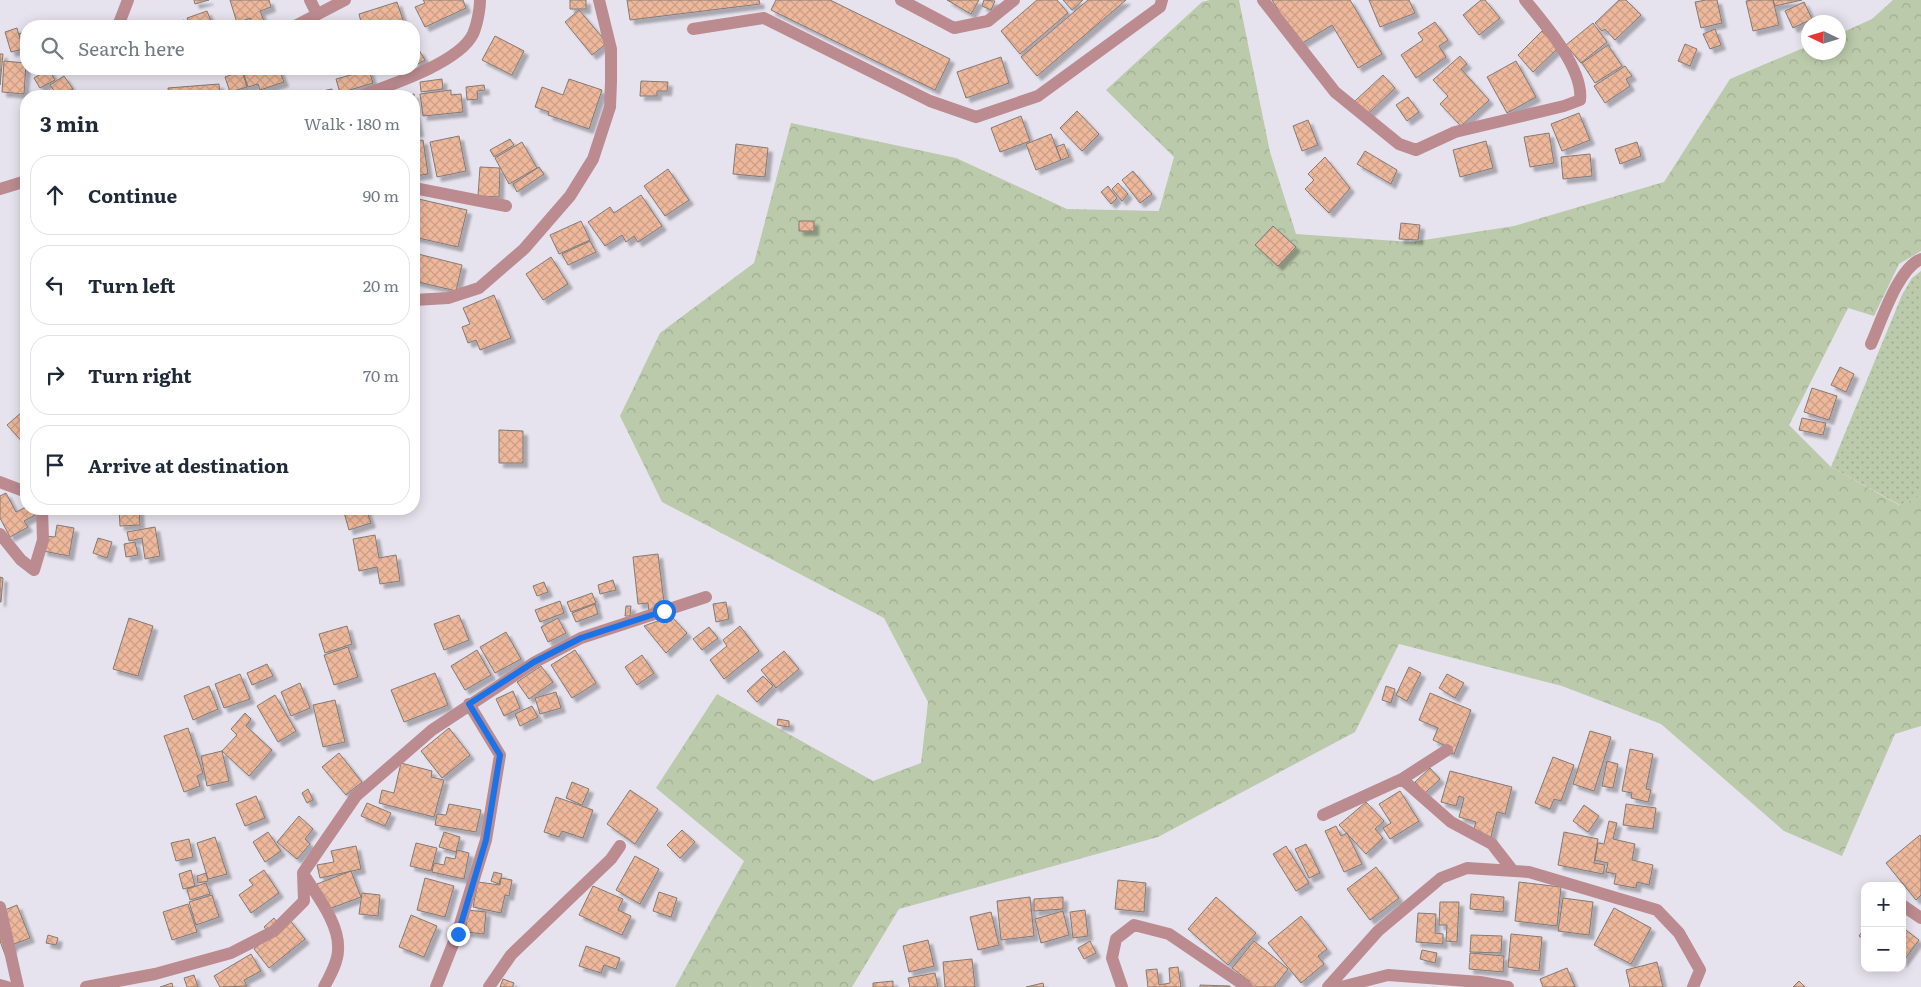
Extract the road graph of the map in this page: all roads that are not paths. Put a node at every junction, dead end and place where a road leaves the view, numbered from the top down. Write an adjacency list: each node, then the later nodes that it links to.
1 (128, 0): 12 (street)
2 (310, 0): 11 (street)
3 (345, 0): 11 (street)
4 (480, 0): 15 (street)
5 (599, 0): 23 (street)
6 (901, 0): 7 (street)
7 (1014, 0)
8 (1162, 0): 14 (street)
9 (1264, 0): 10 (street)
10 (1525, 0)
11 (316, 14): 13 (street)
12 (120, 20)
13 (306, 20)
14 (693, 29)
15 (420, 73)
16 (416, 75): 17 (street)
17 (376, 90)
18 (20, 183): 19 (street)
19 (0, 189)
20 (420, 189): 21 (street)
21 (506, 206)
22 (1921, 259): 24 (street)
23 (420, 300)
24 (1871, 344)
25 (0, 482): 26 (street)
26 (20, 490)
27 (42, 515): 28 (street)
28 (0, 534)
29 (706, 597): 30 (street)
30 (469, 704): 36 (street); 45 (street)
31 (1447, 750): 32 (street)
32 (1402, 779): 33 (street); 35 (street)
33 (1323, 815)
34 (620, 846): 46 (street)
35 (1513, 871): 49 (street); 52 (street)
36 (302, 873): 43 (street); 44 (street)
37 (0, 907): 42 (street)
38 (1906, 908): 39 (street)
39 (1921, 918)
40 (0, 985): 41 (street)
41 (7, 987)
42 (18, 987)
43 (86, 987)
44 (324, 987)
45 (436, 987)
46 (489, 987)
47 (1122, 987): 48 (street)
48 (1247, 987)
49 (1328, 987)
50 (1341, 987): 51 (street)
51 (1508, 987)
52 (1693, 987)

